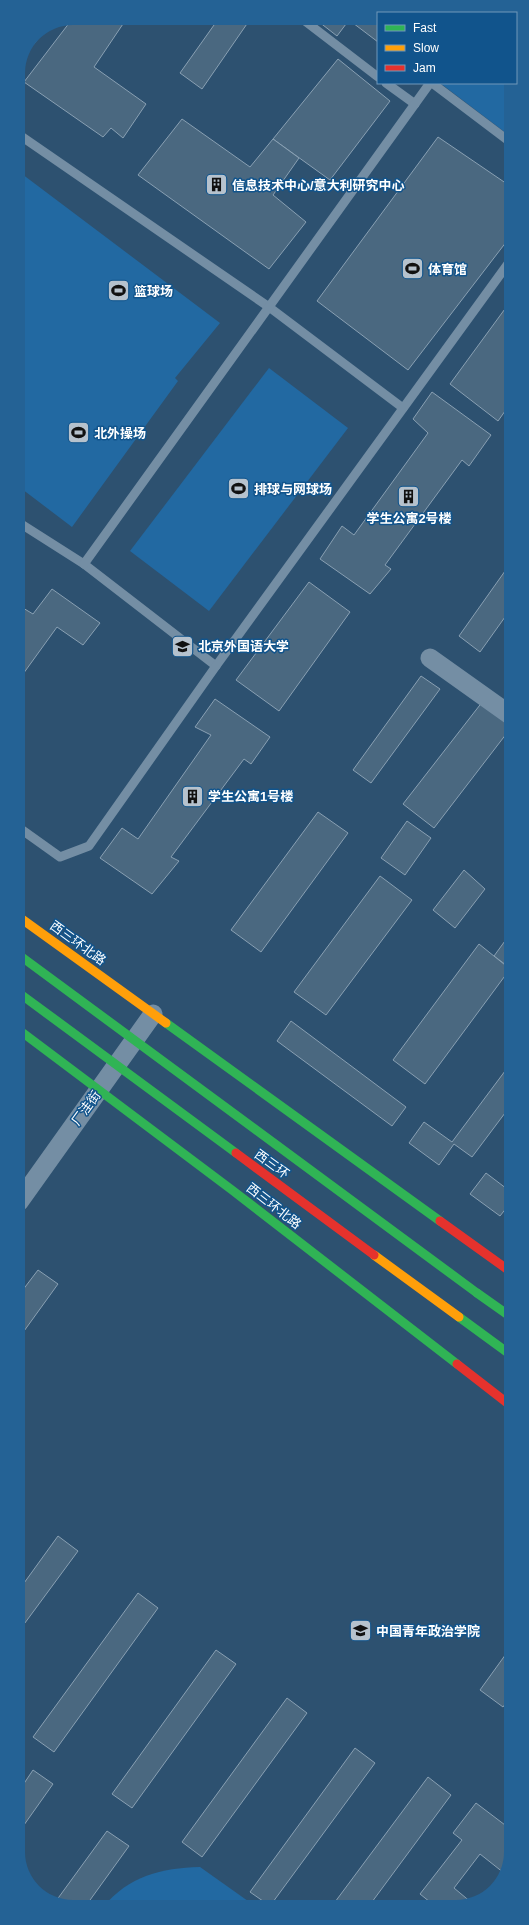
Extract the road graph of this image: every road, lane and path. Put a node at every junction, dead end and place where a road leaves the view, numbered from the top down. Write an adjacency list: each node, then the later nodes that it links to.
1 (310, 25): 2 (lane)
2 (377, 76)
3 (387, 84): 6 (lane)
4 (430, 84): 6 (lane)
5 (432, 84): 7 (lane)
6 (415, 104): 10 (lane)
7 (504, 138)
8 (25, 139): 10 (lane)
9 (504, 269): 11 (lane)
10 (269, 307): 11 (lane); 13 (lane)
11 (403, 408): 15 (lane)
12 (25, 526): 13 (lane)
13 (84, 564): 15 (lane)
14 (430, 658): 16 (street)
15 (216, 666): 17 (lane)
16 (504, 711)
17 (25, 832)
18 (25, 922): 21 (main road, 西三环北路)
19 (25, 960): 26 (main road, 西三环, bridge)
20 (25, 997): 27 (main road, 西三环, bridge)
21 (153, 1014): 23 (street, 厂洼街); 25 (main road, 西三环北路)
22 (25, 1035): 23 (main road, 西三环北路)
23 (99, 1091): 24 (street, 厂洼街); 28 (main road, 西三环北路)
24 (25, 1194)
25 (504, 1267)
26 (504, 1312)
27 (504, 1350)
28 (504, 1401)

